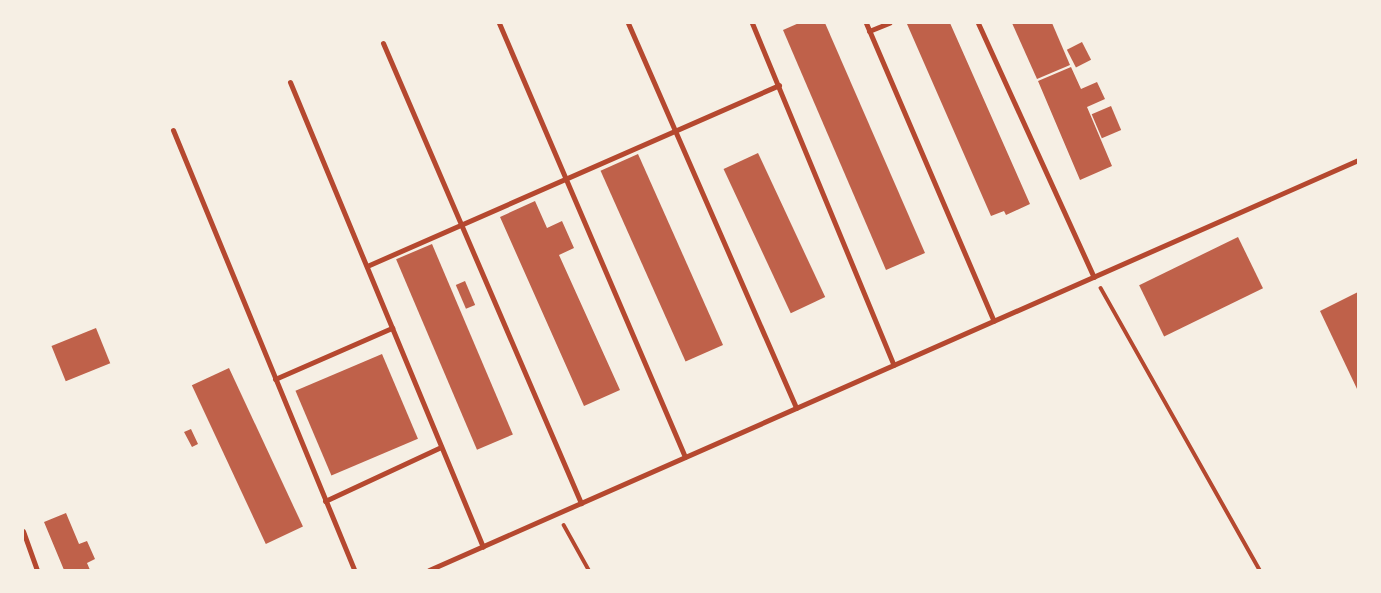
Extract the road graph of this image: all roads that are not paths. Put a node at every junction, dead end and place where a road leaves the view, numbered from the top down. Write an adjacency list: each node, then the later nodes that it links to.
1 (499, 23): 14 (lane)
2 (628, 23): 12 (lane)
3 (752, 23): 10 (lane)
4 (866, 23): 7 (lane)
5 (889, 23): 7 (lane)
6 (978, 23): 17 (lane)
7 (869, 30): 18 (lane)
8 (383, 43): 15 (lane)
9 (290, 82): 16 (lane)
10 (779, 85): 12 (lane); 20 (lane)
11 (173, 130): 21 (lane)
12 (675, 131): 14 (lane); 22 (lane)
13 (1358, 160): 17 (lane)
14 (566, 179): 15 (lane); 24 (lane)
15 (461, 225): 16 (lane); 26 (lane)
16 (367, 266): 19 (lane)
17 (1094, 277): 18 (lane)
18 (994, 321): 20 (lane)
19 (392, 328): 21 (lane); 23 (lane)
20 (894, 365): 22 (lane)
21 (275, 379): 25 (lane)
22 (796, 408): 24 (lane)
23 (441, 447): 25 (lane); 28 (lane)
24 (685, 457): 26 (lane)
25 (325, 501): 30 (lane)
26 (581, 503): 28 (lane)
27 (23, 531): 29 (lane)
28 (483, 547): 31 (lane)
29 (37, 570)
30 (354, 570)
31 (429, 570)

